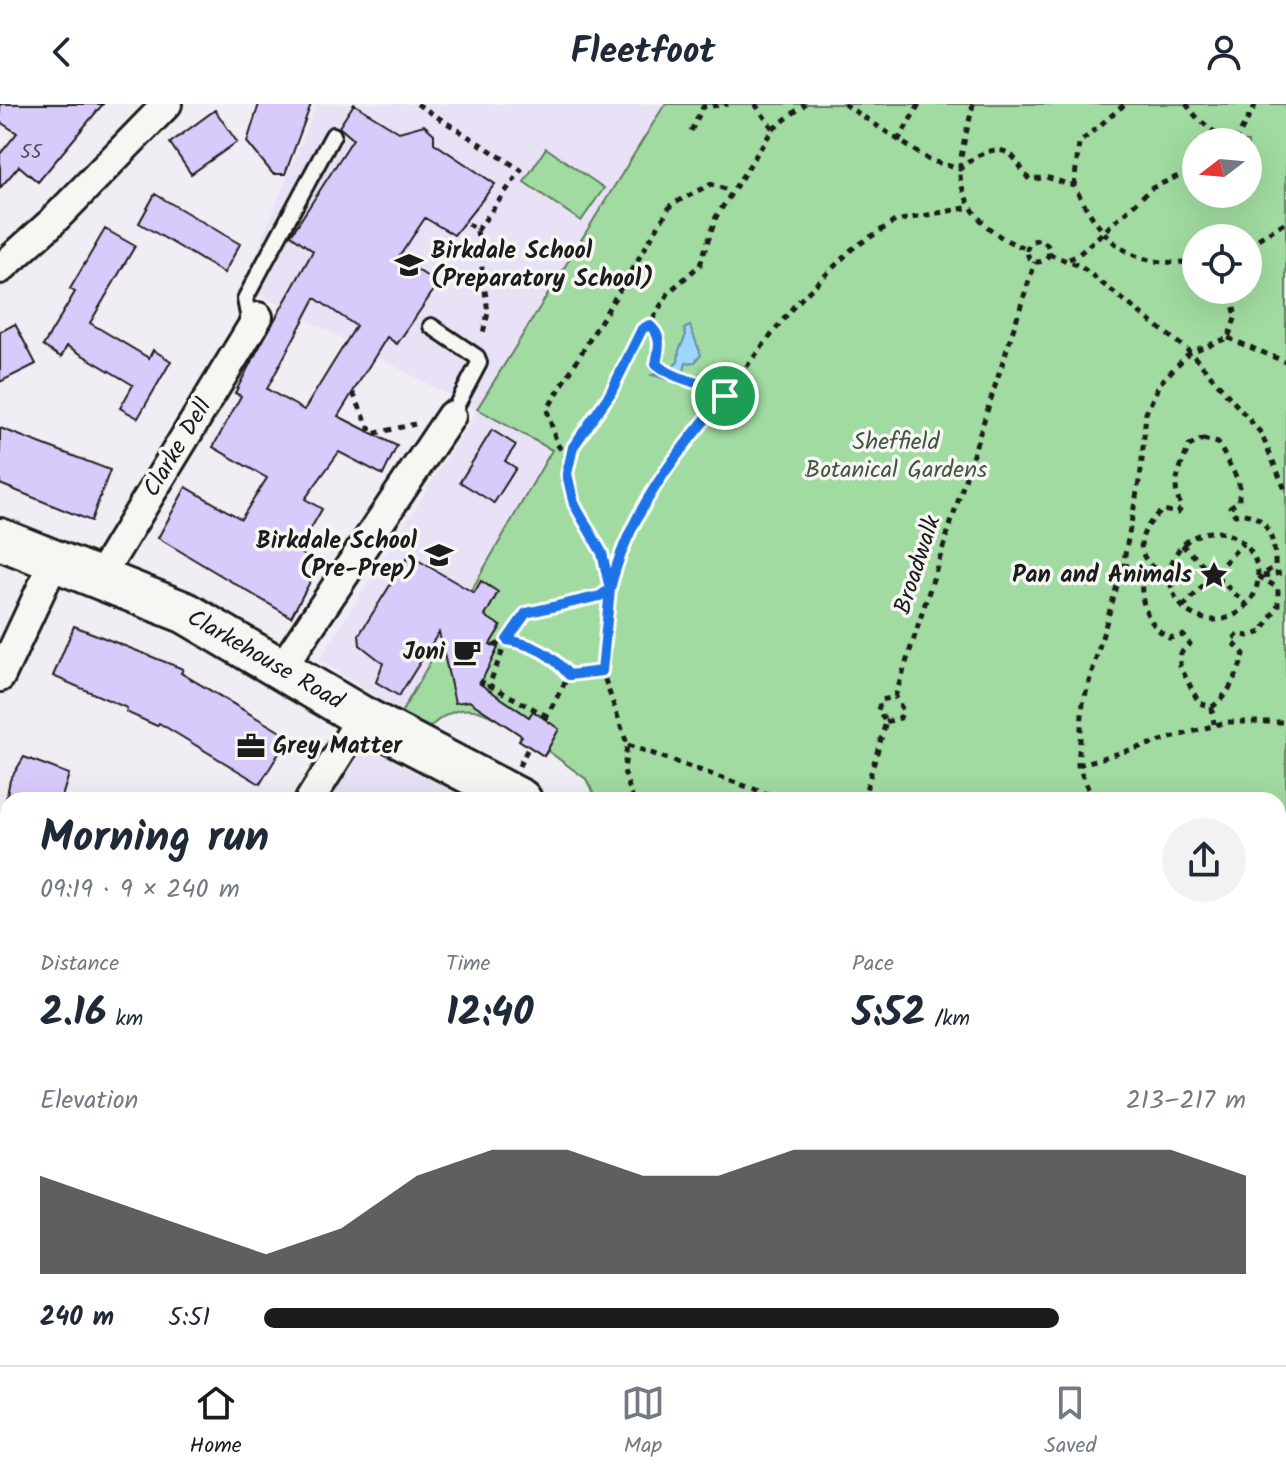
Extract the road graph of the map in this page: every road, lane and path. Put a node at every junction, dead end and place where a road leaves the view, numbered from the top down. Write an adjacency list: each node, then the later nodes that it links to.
1 (167, 104): 33 (street)
2 (417, 104): 25 (path)
3 (728, 104): 15 (path)
4 (755, 104): 14 (path)
5 (805, 104): 14 (path)
6 (844, 104): 17 (path)
7 (919, 104): 17 (path)
8 (973, 104): 18 (path)
9 (1125, 104): 20 (path)
10 (1186, 104): 12 (path)
11 (1256, 104): 13 (path)
12 (1209, 128)
13 (1243, 128)
14 (773, 129): 21 (path)
15 (691, 131)
16 (333, 135): 35 (lane)
17 (898, 141): 18 (path)
18 (960, 169): 20 (path); 22 (path)
19 (1182, 174): 26 (path)
20 (1074, 186): 26 (path)
21 (731, 191): 36 (path); 45 (path)
22 (971, 207): 28 (path); 43 (path)
23 (465, 221): 25 (path)
24 (1286, 222): 27 (path)
25 (477, 231): 40 (path)
26 (1103, 231): 30 (path); 32 (path)
27 (1262, 237)
28 (1027, 248): 29 (path); 31 (path)
29 (1049, 254): 30 (path); 31 (path)
30 (1068, 260): 39 (path)
31 (1035, 262): 69 (path, Broadwalk)
32 (1182, 263)
33 (0, 269)
34 (1233, 304): 38 (path)
35 (254, 323): 57 (street, Clarke Dell)
36 (649, 325): 43 (path); 45 (path)
37 (431, 326): 40 (lane)
38 (1228, 338): 39 (path); 41 (path)
39 (1190, 352): 46 (path); 51 (path)
40 (477, 357): 44 (lane)
41 (1286, 362)
42 (353, 393): 44 (path)
43 (725, 396): 58 (path)
44 (451, 416): 63 (street)
45 (569, 460): 58 (path)
46 (1286, 492)
47 (0, 539): 50 (main road, Clarkehouse Road)
48 (1243, 543): 49 (path); 55 (path); 56 (path)
49 (1182, 545): 54 (path); 55 (path)
50 (54, 562): 57 (main road, Clarkehouse Road); 66 (street)
51 (1123, 565): 52 (path); 77 (path)
52 (1159, 572): 54 (path); 56 (path); 70 (path)
53 (1286, 572): 56 (path)
54 (1169, 573): 60 (path)
55 (1214, 575): 59 (path); 60 (path)
56 (1259, 576): 59 (path); 70 (path)
57 (98, 580): 63 (main road, Clarkehouse Road)
58 (610, 589): 61 (path); 64 (path)
59 (1247, 605): 60 (path)
60 (1183, 607)
61 (507, 640): 62 (path); 65 (path); 68 (path)
62 (494, 646)
63 (281, 669): 71 (main road, Clarkehouse Road)
64 (602, 671): 65 (path); 75 (path)
65 (569, 675): 68 (path)
66 (0, 677)
67 (479, 681): 68 (path)
68 (489, 685)
69 (895, 697): 72 (path, Broadwalk); 72 (path, Broadwalk)
70 (1212, 707): 74 (path)
71 (362, 717): 78 (main road, Clarkehouse Road); 79 (street)
72 (886, 722): 82 (path, Broadwalk)
73 (1286, 722): 74 (path)
74 (1214, 724): 77 (path)
75 (627, 744): 80 (path); 81 (path)
76 (529, 746): 78 (path)
77 (1078, 765): 83 (path)
78 (520, 783)
79 (315, 792)
80 (631, 792)
81 (762, 792)
82 (865, 792)
83 (1090, 792)

